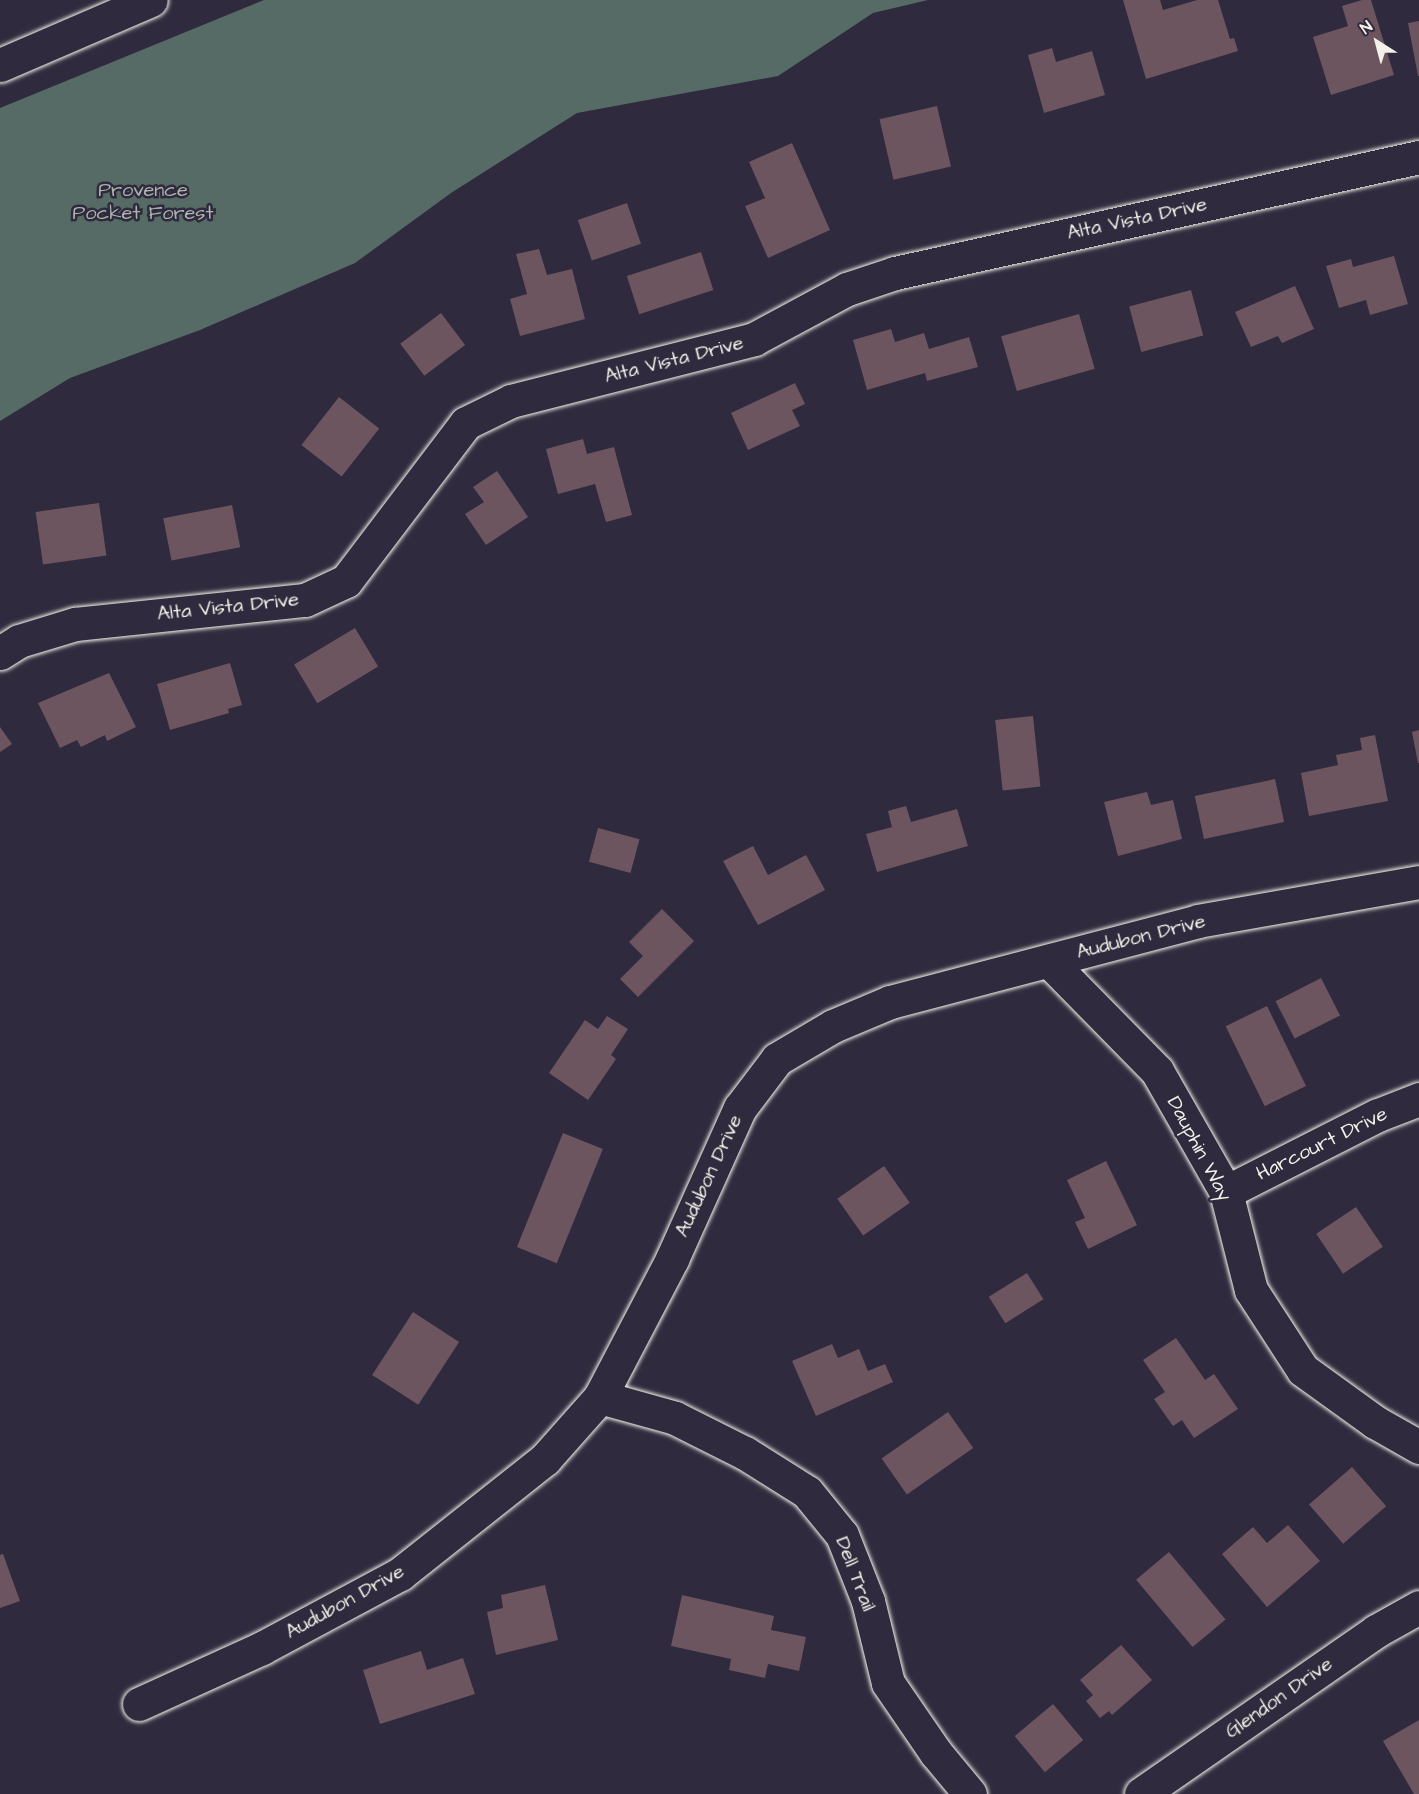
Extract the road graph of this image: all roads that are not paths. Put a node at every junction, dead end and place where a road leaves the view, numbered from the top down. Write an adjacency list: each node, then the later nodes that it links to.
1 (152, 0): 2 (street)
2 (0, 65)
3 (1419, 157): 4 (street, Alta Vista Drive)
4 (0, 652)
5 (1419, 882): 6 (street, Audubon Drive)
6 (1049, 961): 8 (street, Dauphin Way); 9 (street, Audubon Drive)
7 (1419, 1099): 8 (street, Harcourt Drive)
8 (1226, 1192): 10 (street, Dauphin Way)
9 (600, 1397): 12 (street, Audubon Drive); 13 (street, Dell Trail)
10 (1419, 1447)
11 (1419, 1607): 14 (street, Glendon Drive)
12 (139, 1704)
13 (970, 1794)
14 (1141, 1794)

